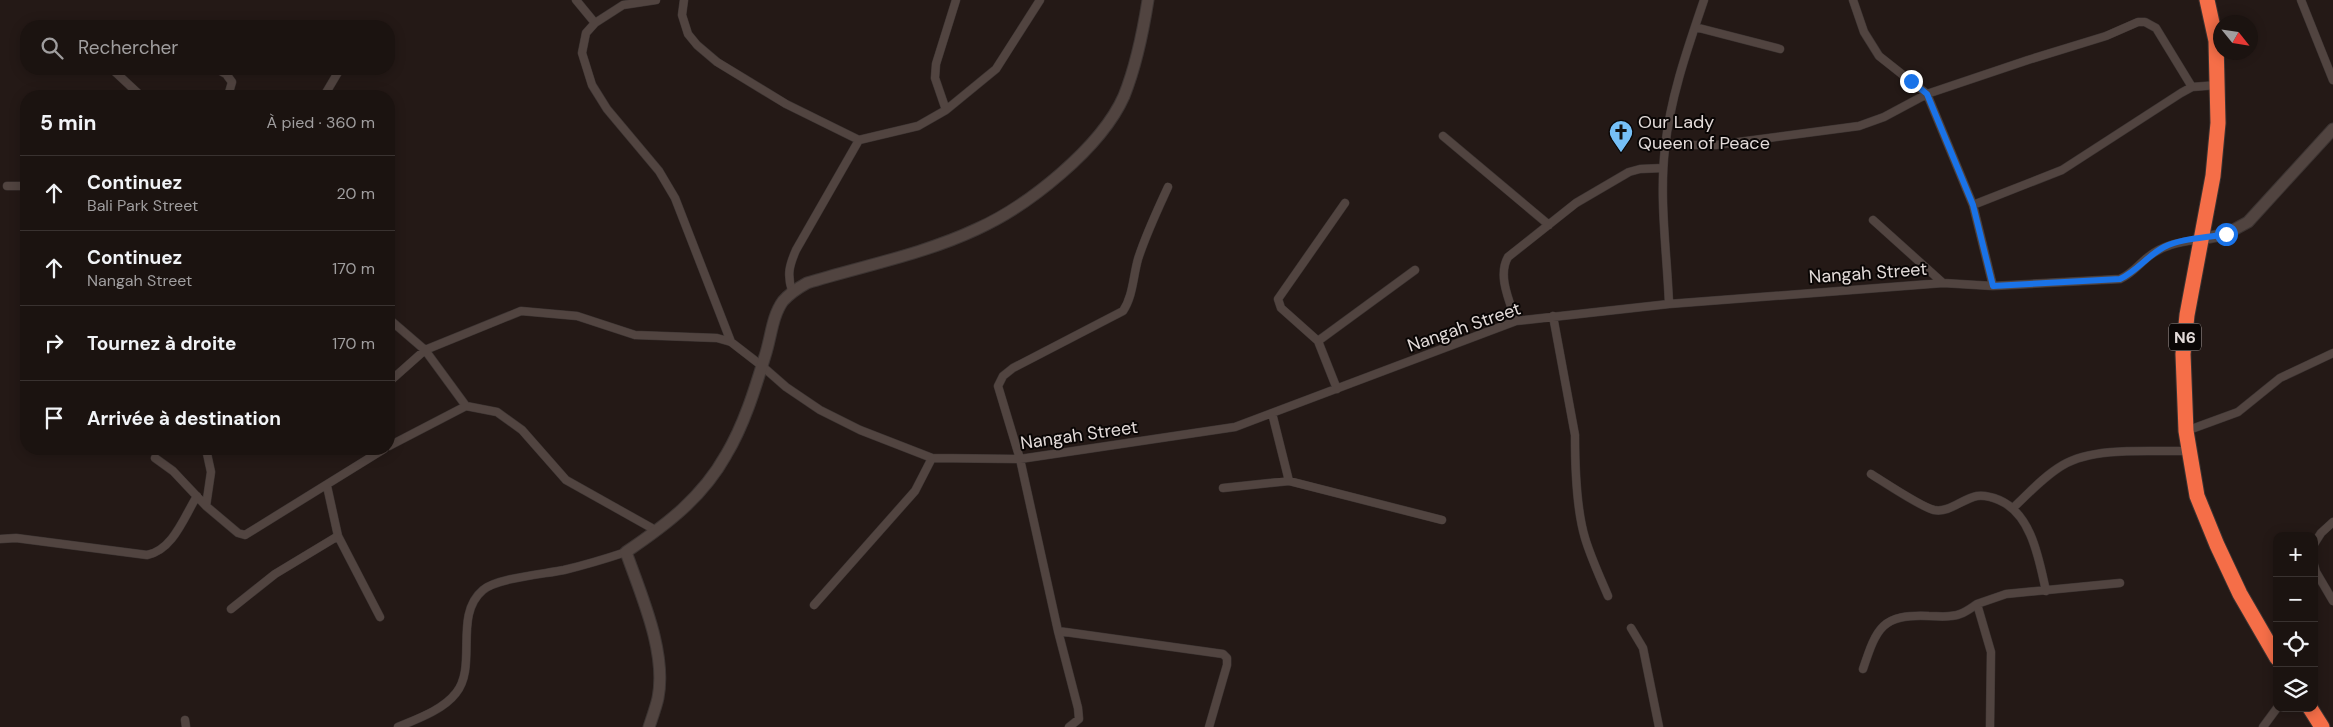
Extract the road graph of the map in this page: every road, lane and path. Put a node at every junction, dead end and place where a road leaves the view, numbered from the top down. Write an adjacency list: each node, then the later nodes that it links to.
1 (576, 0): 11 (street)
2 (656, 0): 11 (street)
3 (684, 0): 27 (street)
4 (956, 0): 24 (street)
5 (1040, 0): 24 (street)
6 (1148, 0): 41 (street)
7 (1853, 0): 23 (street)
8 (2207, 0): 18 (highway, N6)
9 (2301, 0): 17 (street)
10 (1701, 1): 12 (street)
11 (595, 22): 47 (street)
12 (1695, 27): 13 (street); 28 (street)
13 (1780, 49)
14 (118, 75): 20 (street)
15 (227, 75): 21 (street)
16 (336, 75): 22 (street)
17 (2333, 80)
18 (2218, 85): 19 (street); 37 (highway, N6)
19 (2192, 87): 23 (street); 34 (street)
20 (135, 90)
21 (230, 90)
22 (328, 90)
23 (1927, 94): 28 (street); 34 (street)
24 (946, 110): 27 (street)
25 (2333, 129): 37 (street)
26 (1443, 136): 36 (street)
27 (859, 140): 41 (street)
28 (1665, 146): 29 (street)
29 (1663, 168): 36 (street); 42 (street)
30 (7, 186): 31 (street)
31 (20, 186)
32 (1168, 187): 62 (street)
33 (1346, 203): 46 (street)
34 (1973, 205): 40 (street)
35 (1873, 220): 39 (street)
36 (1548, 225): 44 (street)
37 (2201, 239): 40 (street, Nangah Street); 55 (highway, N6)
38 (1415, 270): 46 (street)
39 (1943, 283): 40 (street, Nangah Street); 42 (street, Nangah Street)
40 (1993, 286)
41 (792, 292): 50 (street)
42 (1669, 304): 43 (street, Nangah Street)
43 (1553, 316): 44 (street, Nangah Street); 80 (street)
44 (1516, 322): 52 (street, Nangah Street)
45 (395, 324): 48 (street)
46 (1318, 341): 52 (street)
47 (731, 342): 48 (street); 50 (street, Nangah Street)
48 (425, 350): 51 (street); 53 (street)
49 (2332, 356): 55 (street)
50 (762, 366): 61 (street, Nangah Street); 72 (street)
51 (395, 377)
52 (1337, 389): 54 (street, Nangah Street)
53 (466, 406): 56 (street); 72 (street)
54 (1272, 413): 62 (street, Nangah Street); 64 (street)
55 (2186, 431): 57 (highway, N6)
56 (395, 443)
57 (2189, 451): 69 (street); 88 (highway, N6)
58 (207, 455): 68 (street)
59 (375, 455): 65 (street)
60 (155, 458): 67 (street)
61 (932, 458): 62 (street, Nangah Street); 83 (street)
62 (1020, 459): 87 (street)
63 (1871, 474): 69 (street)
64 (1289, 481): 66 (street); 70 (street)
65 (327, 486): 68 (street); 73 (street)
66 (1223, 488)
67 (197, 496): 68 (street); 75 (street)
68 (206, 506)
69 (2013, 508): 79 (street)
70 (1442, 520)
71 (2333, 522): 74 (street)
72 (657, 531): 76 (street)
73 (338, 536): 84 (street); 85 (street)
74 (2318, 537)
75 (0, 539)
76 (626, 552): 92 (street); 93 (street)
77 (2318, 575): 81 (street)
78 (2120, 583): 79 (street)
79 (2046, 591): 82 (street)
80 (1608, 596)
81 (2333, 601)
82 (1977, 604): 89 (street); 97 (street)
83 (814, 605)
84 (231, 609)
85 (380, 618)
86 (1631, 628): 96 (street)
87 (1058, 630): 94 (street); 95 (street)
88 (2273, 651)
89 (1863, 670)
90 (2274, 712): 98 (street)
91 (2313, 712): 99 (highway)
92 (398, 727)
93 (648, 727)
94 (1069, 727)
95 (1209, 727)
96 (1659, 727)
97 (1990, 727)
98 (2263, 727)
99 (2322, 727)

